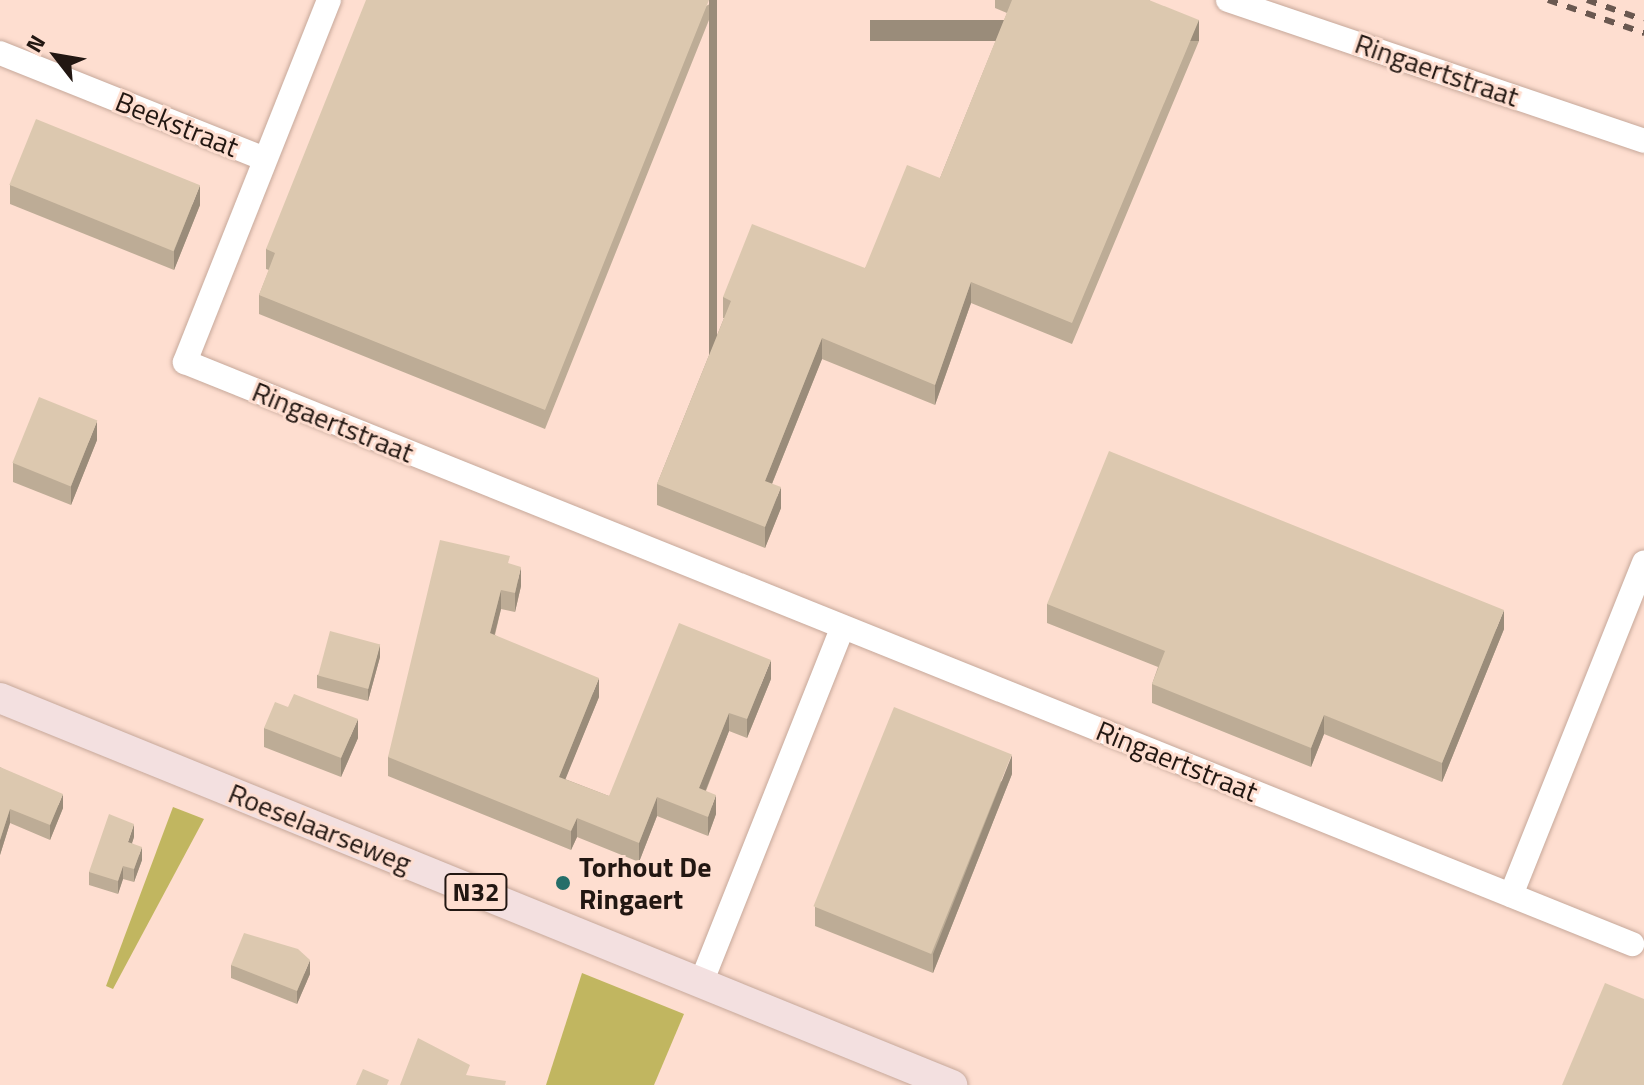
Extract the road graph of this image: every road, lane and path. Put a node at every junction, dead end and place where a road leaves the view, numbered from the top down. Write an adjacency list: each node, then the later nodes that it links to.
1 (329, 0): 5 (street, Ringaertstraat)
2 (1228, 0): 4 (street, Ringaertstraat)
3 (0, 53): 5 (street, Beekstraat)
4 (1644, 141)
5 (265, 159): 7 (street, Ringaertstraat)
6 (1644, 563): 9 (street)
7 (843, 627): 9 (street, Ringaertstraat); 11 (street)
8 (0, 698): 11 (main road, Roeselaarseweg / N32)
9 (1511, 895): 10 (street, Ringaertstraat)
10 (1632, 944)
11 (701, 983): 12 (main road, Roeselaarseweg / N32)
12 (952, 1085)

